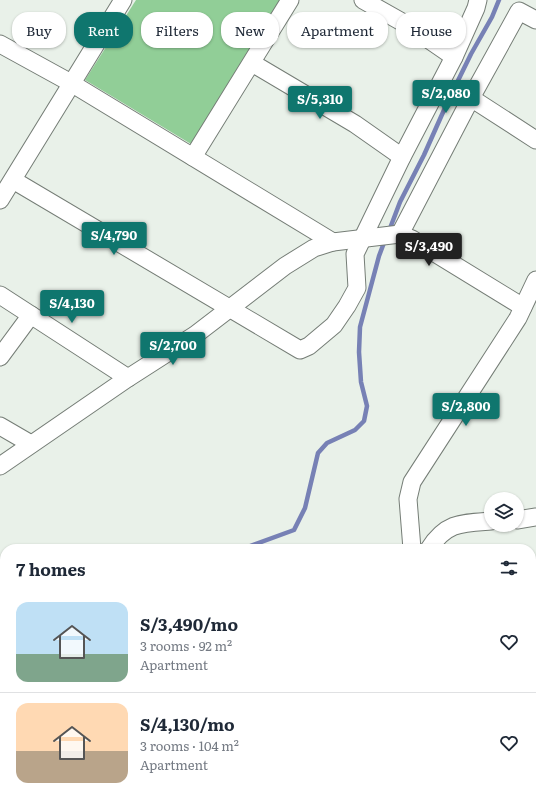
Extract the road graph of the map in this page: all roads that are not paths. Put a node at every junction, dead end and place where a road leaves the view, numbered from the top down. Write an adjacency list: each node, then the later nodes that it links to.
1 (123, 0): 9 (street)
2 (290, 0): 8 (street)
3 (363, 0): 7 (street)
4 (478, 0): 7 (street)
5 (536, 20): 10 (street)
6 (0, 44): 9 (street)
7 (454, 57): 13 (street)
8 (252, 63): 12 (street); 13 (street)
9 (71, 83): 12 (street); 14 (street)
10 (471, 98): 11 (street); 16 (street)
11 (536, 140)
12 (193, 157): 18 (street)
13 (402, 157): 17 (street)
14 (13, 180): 15 (street); 22 (street)
15 (0, 200)
16 (400, 234): 17 (street); 21 (street)
17 (363, 238): 18 (street); 22 (street)
18 (333, 242): 22 (street)
19 (536, 280): 21 (street)
20 (0, 295): 23 (street)
21 (522, 308): 32 (street)
22 (229, 309): 25 (street)
23 (31, 315): 24 (street); 25 (street)
24 (0, 357)
25 (128, 378): 27 (street)
26 (0, 426): 27 (street)
27 (31, 444): 28 (street)
28 (0, 466)
29 (536, 517): 30 (street)
30 (524, 519)
31 (484, 522): 33 (street)
32 (412, 544)
33 (432, 544)

